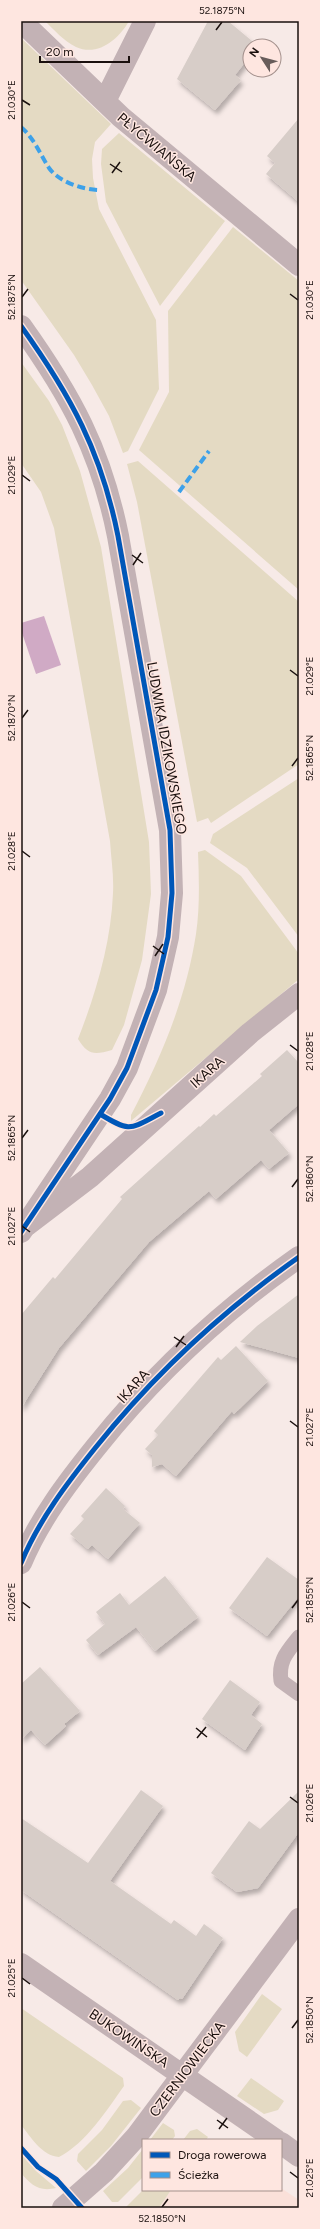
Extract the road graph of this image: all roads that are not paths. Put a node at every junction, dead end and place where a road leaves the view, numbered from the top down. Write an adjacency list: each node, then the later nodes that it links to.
1 (21, 21): 3 (street, PŁYĆWIAŃSKA)
2 (145, 21): 3 (street)
3 (105, 101): 4 (street, PŁYĆWIAŃSKA)
4 (299, 265)
5 (21, 326): 7 (street, LUDWIKA IDZIKOWSKIEGO)
6 (299, 994): 7 (street, IKARA)
7 (23, 1230)
8 (299, 1257): 9 (street, IKARA)
9 (21, 1564)
10 (299, 1637): 11 (lane)
11 (299, 1694)
12 (299, 1919): 14 (street, CZERNIOWIECKA)
13 (21, 1964): 14 (street, BUKOWIŃSKA)
14 (183, 2074): 15 (street, BUKOWIŃSKA); 18 (street, CZERNIOWIECKA)
15 (275, 2139)
16 (282, 2144): 17 (street)
17 (299, 2156)
18 (63, 2208)

